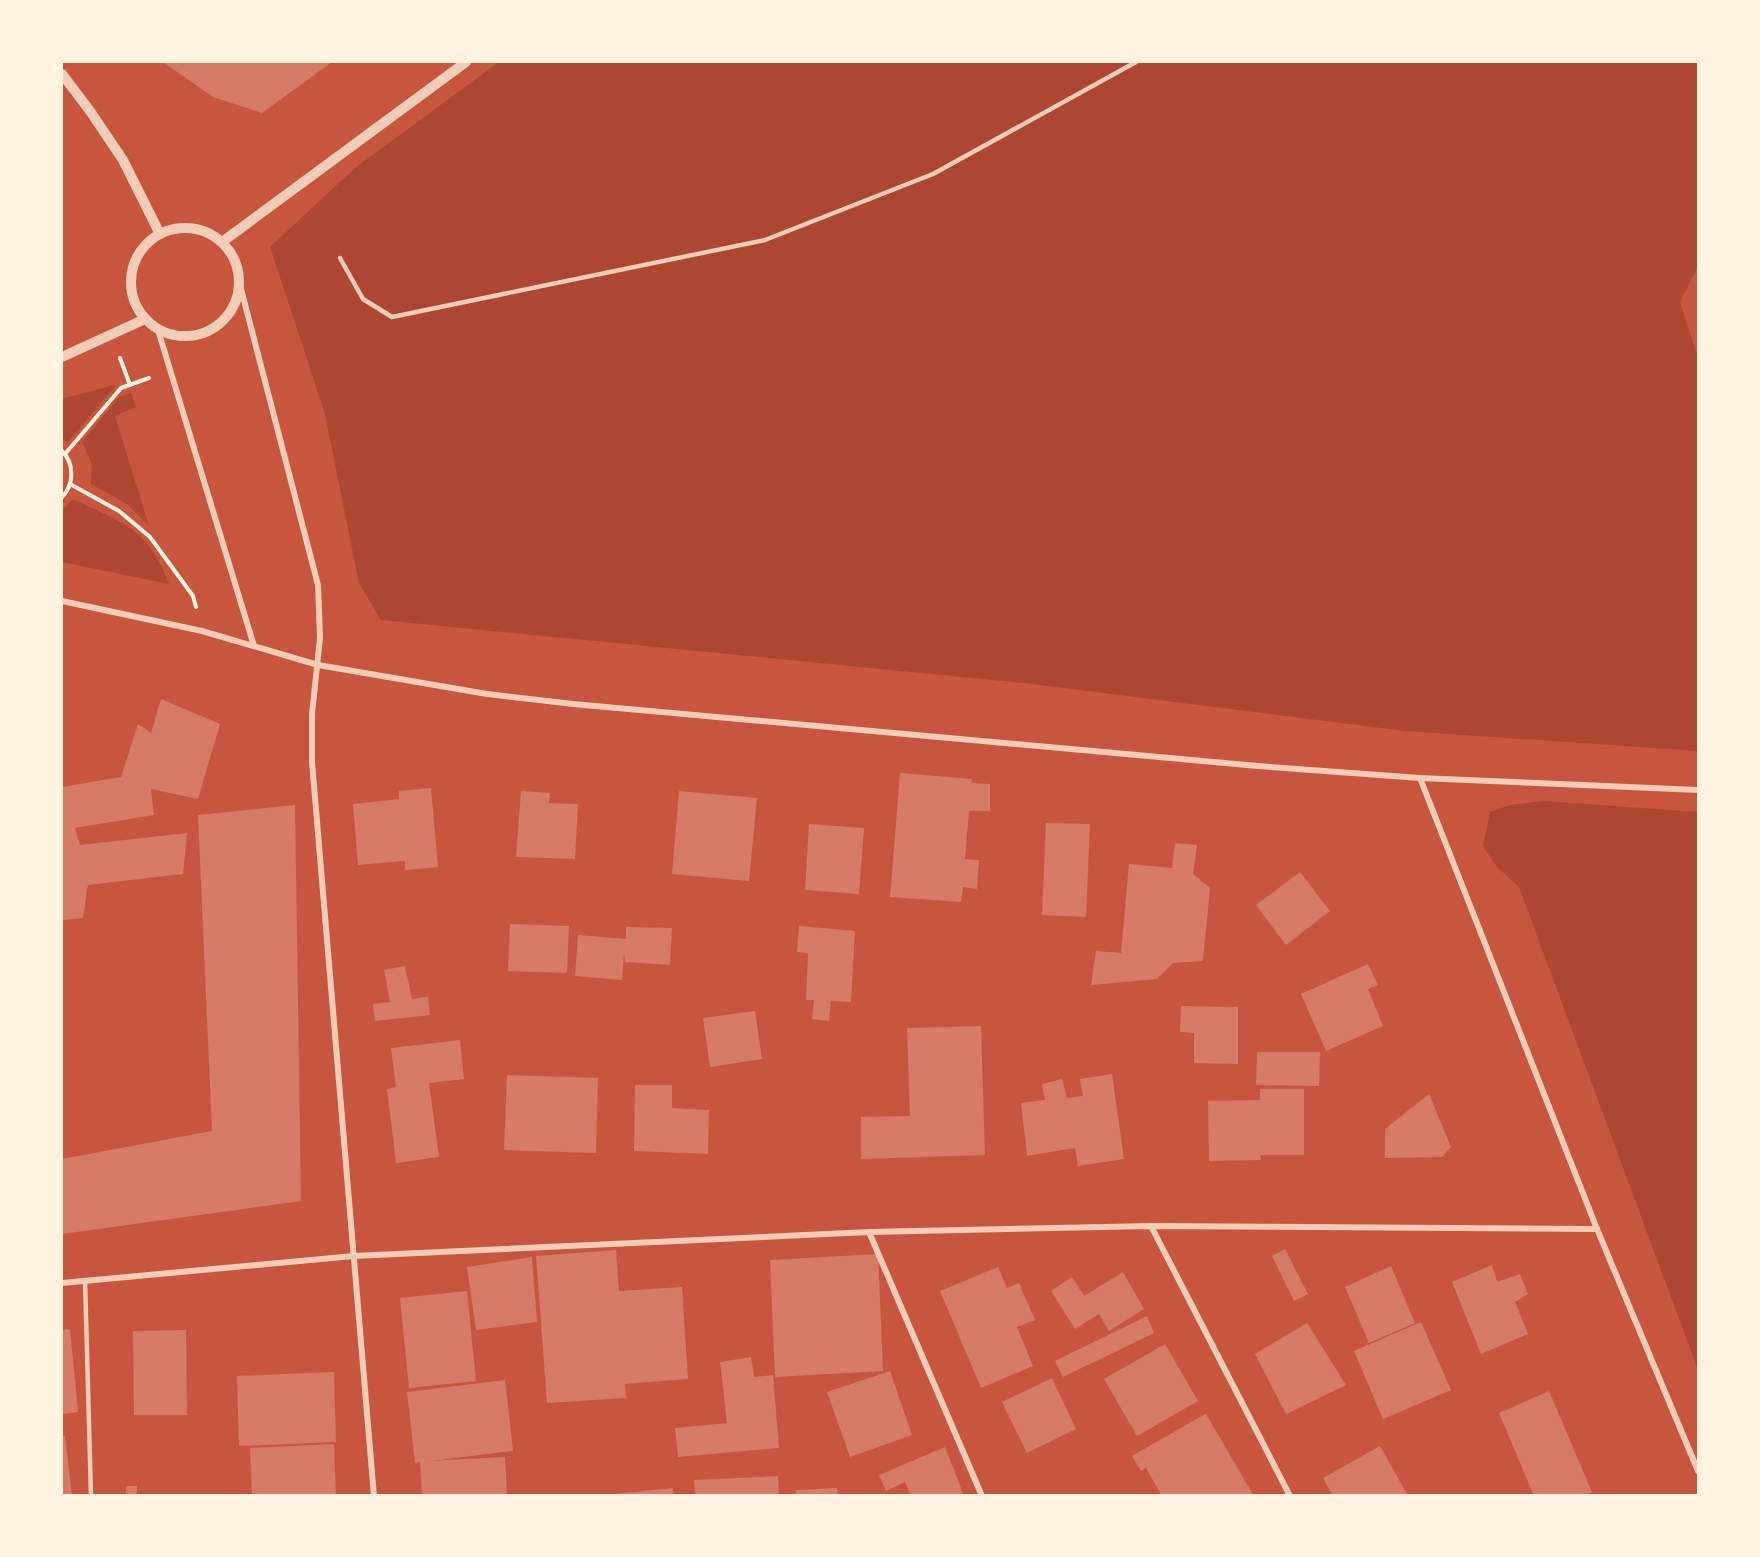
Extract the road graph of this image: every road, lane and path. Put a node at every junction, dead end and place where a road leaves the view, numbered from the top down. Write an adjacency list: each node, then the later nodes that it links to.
1 (466, 62): 5 (street)
2 (1136, 62): 6 (lane)
3 (62, 74): 4 (street)
4 (160, 234): 5 (street); 8 (street)
5 (222, 242): 7 (street)
6 (340, 258)
7 (240, 285): 9 (street); 18 (street)
8 (146, 320): 9 (street); 10 (street)
9 (158, 330): 11 (street)
10 (62, 357)
11 (171, 371): 12 (path); 17 (street)
12 (63, 453): 13 (path)
13 (70, 484): 14 (path); 16 (path)
14 (62, 498)
15 (62, 601): 16 (street)
16 (202, 631): 17 (street)
17 (254, 646): 18 (street)
18 (318, 665): 19 (street); 24 (street)
19 (1420, 778): 20 (street); 22 (street)
20 (1698, 790)
21 (1151, 1226): 22 (street); 23 (street); 31 (street)
22 (1597, 1229): 27 (street)
23 (869, 1232): 24 (street); 30 (street)
24 (354, 1256): 25 (street); 29 (street)
25 (85, 1280): 26 (street); 28 (lane)
26 (62, 1283)
27 (1698, 1472)
28 (91, 1496)
29 (374, 1496)
30 (982, 1496)
31 (1290, 1496)

